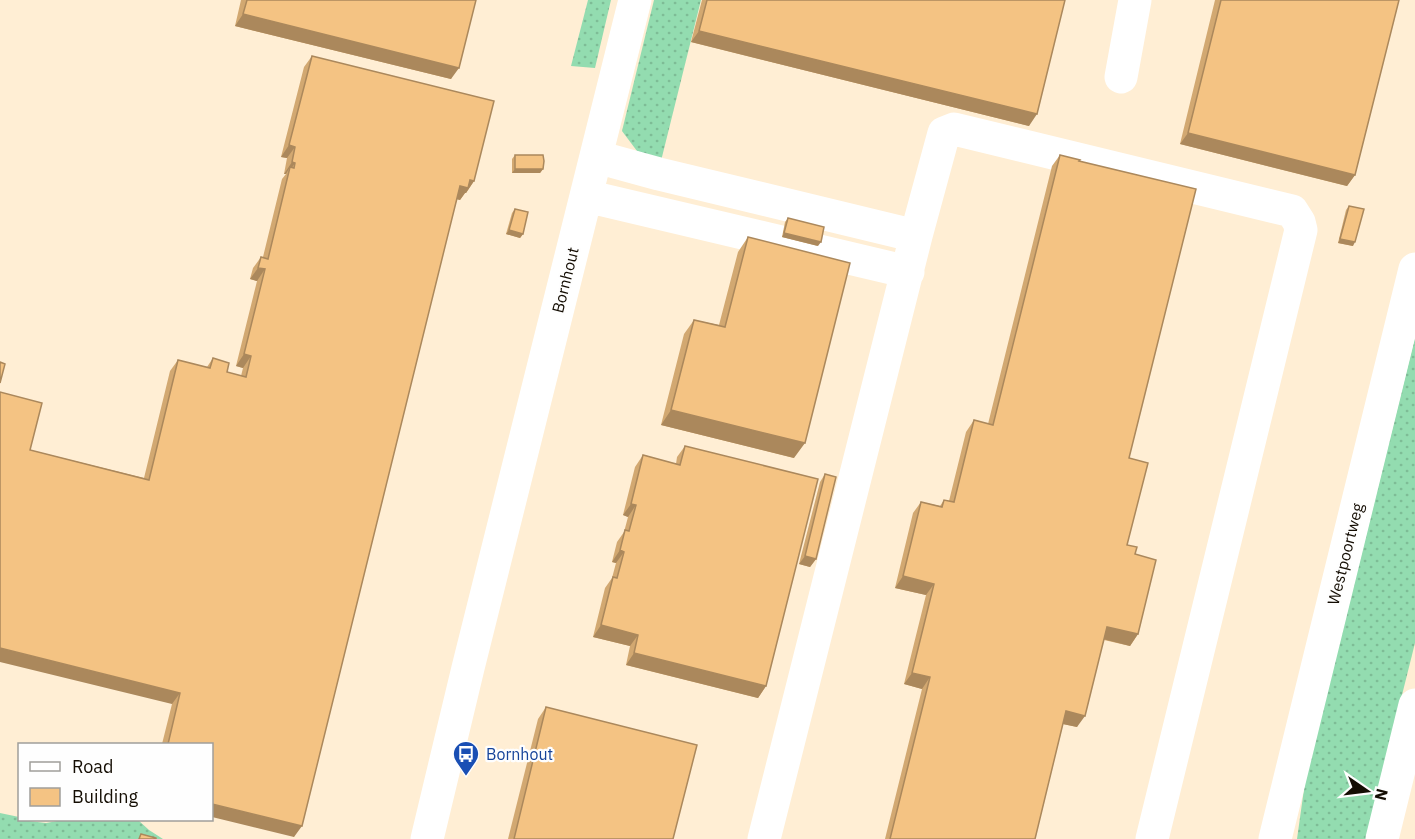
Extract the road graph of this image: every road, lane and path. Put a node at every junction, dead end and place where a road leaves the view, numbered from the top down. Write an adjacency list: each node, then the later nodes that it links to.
1 (635, 0): 4 (street, Bornhout)
2 (1136, 0): 3 (street)
3 (1121, 77)
4 (597, 157): 5 (street, Bornhout); 6 (street)
5 (586, 196): 8 (street); 10 (street, Bornhout)
6 (916, 236): 8 (street); 12 (street)
7 (1415, 269): 13 (street, Westpoortweg)
8 (908, 272): 11 (street)
9 (1415, 705): 14 (street)
10 (427, 839)
11 (764, 839)
12 (1152, 839)
13 (1275, 839)
14 (1382, 839)

